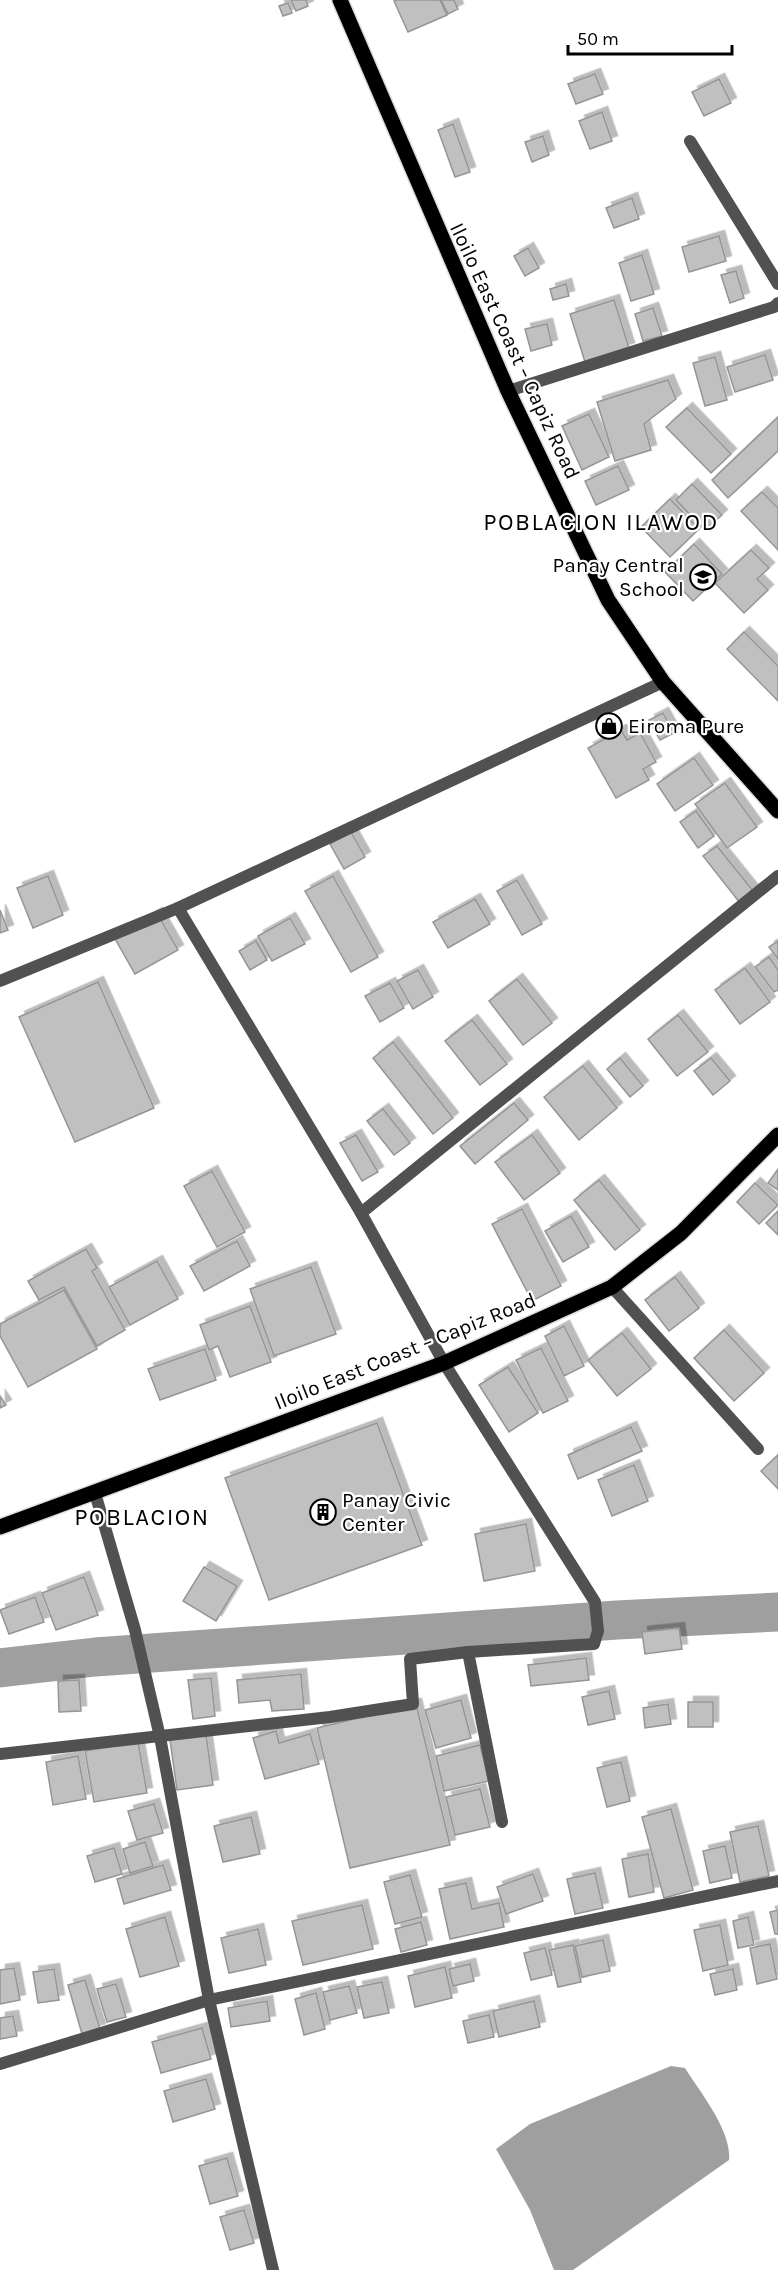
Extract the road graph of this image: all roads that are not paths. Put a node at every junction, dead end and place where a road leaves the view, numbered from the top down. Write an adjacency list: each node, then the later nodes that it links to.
1 (340, 0): 5 (main road, Iloilo East Coast – Capiz Road)
2 (690, 141): 3 (street)
3 (778, 284)
4 (778, 303): 5 (street)
5 (508, 391): 6 (main road, Iloilo East Coast – Capiz Road)
6 (663, 682): 7 (main road, Iloilo East Coast – Capiz Road); 9 (street)
7 (778, 811)
8 (778, 876): 12 (street)
9 (178, 908): 10 (street); 12 (street)
10 (0, 981)
11 (778, 1136): 13 (main road, Iloilo East Coast – Capiz Road)
12 (361, 1213): 14 (street)
13 (612, 1287): 14 (main road, Iloilo East Coast – Capiz Road); 15 (street)
14 (444, 1363): 16 (main road, Iloilo East Coast – Capiz Road); 18 (street)
15 (758, 1449)
16 (96, 1493): 17 (main road, Iloilo East Coast – Capiz Road); 19 (street)
17 (0, 1527)
18 (468, 1652): 19 (street); 21 (street)
19 (160, 1737): 20 (street); 23 (street)
20 (0, 1754)
21 (502, 1822)
22 (778, 1881): 23 (street)
23 (209, 2000): 24 (street); 25 (street)
24 (0, 2064)
25 (273, 2270)

